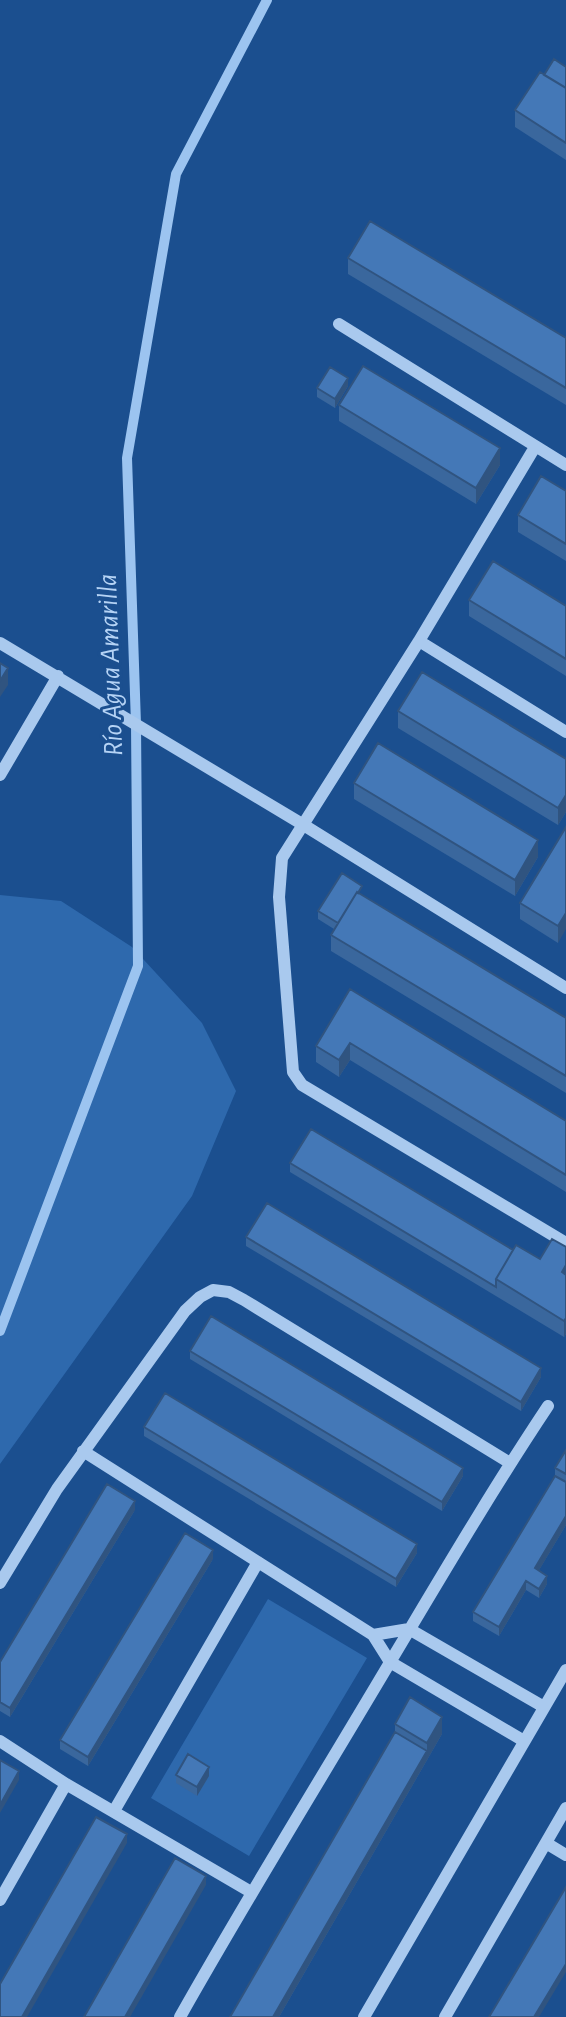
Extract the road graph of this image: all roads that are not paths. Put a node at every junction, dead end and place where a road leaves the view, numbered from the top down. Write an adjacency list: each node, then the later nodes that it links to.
1 (338, 324): 2 (street)
2 (535, 447): 3 (street); 4 (street)
3 (566, 465)
4 (419, 641): 7 (street); 9 (street)
5 (0, 643): 6 (street)
6 (58, 676): 8 (street); 9 (street)
7 (566, 732)
8 (0, 775)
9 (302, 824): 10 (street); 11 (street)
10 (566, 988)
11 (566, 1243)
12 (548, 1406): 14 (street)
13 (83, 1451): 14 (street); 15 (street); 16 (street)
14 (510, 1463): 17 (street)
15 (258, 1562): 18 (street); 26 (street)
16 (0, 1583)
17 (409, 1629): 18 (street); 19 (street); 21 (street)
18 (373, 1635): 19 (street)
19 (390, 1662): 23 (street); 29 (street)
20 (566, 1670): 21 (street)
21 (544, 1707): 23 (street)
22 (0, 1741): 24 (street)
23 (524, 1741): 32 (street)
24 (66, 1784): 26 (street); 30 (street)
25 (566, 1808): 27 (street)
26 (114, 1811): 29 (street)
27 (546, 1843): 28 (street); 33 (street)
28 (566, 1855)
29 (251, 1892): 31 (street)
30 (0, 1900)
31 (180, 2017)
32 (364, 2017)
33 (445, 2017)

